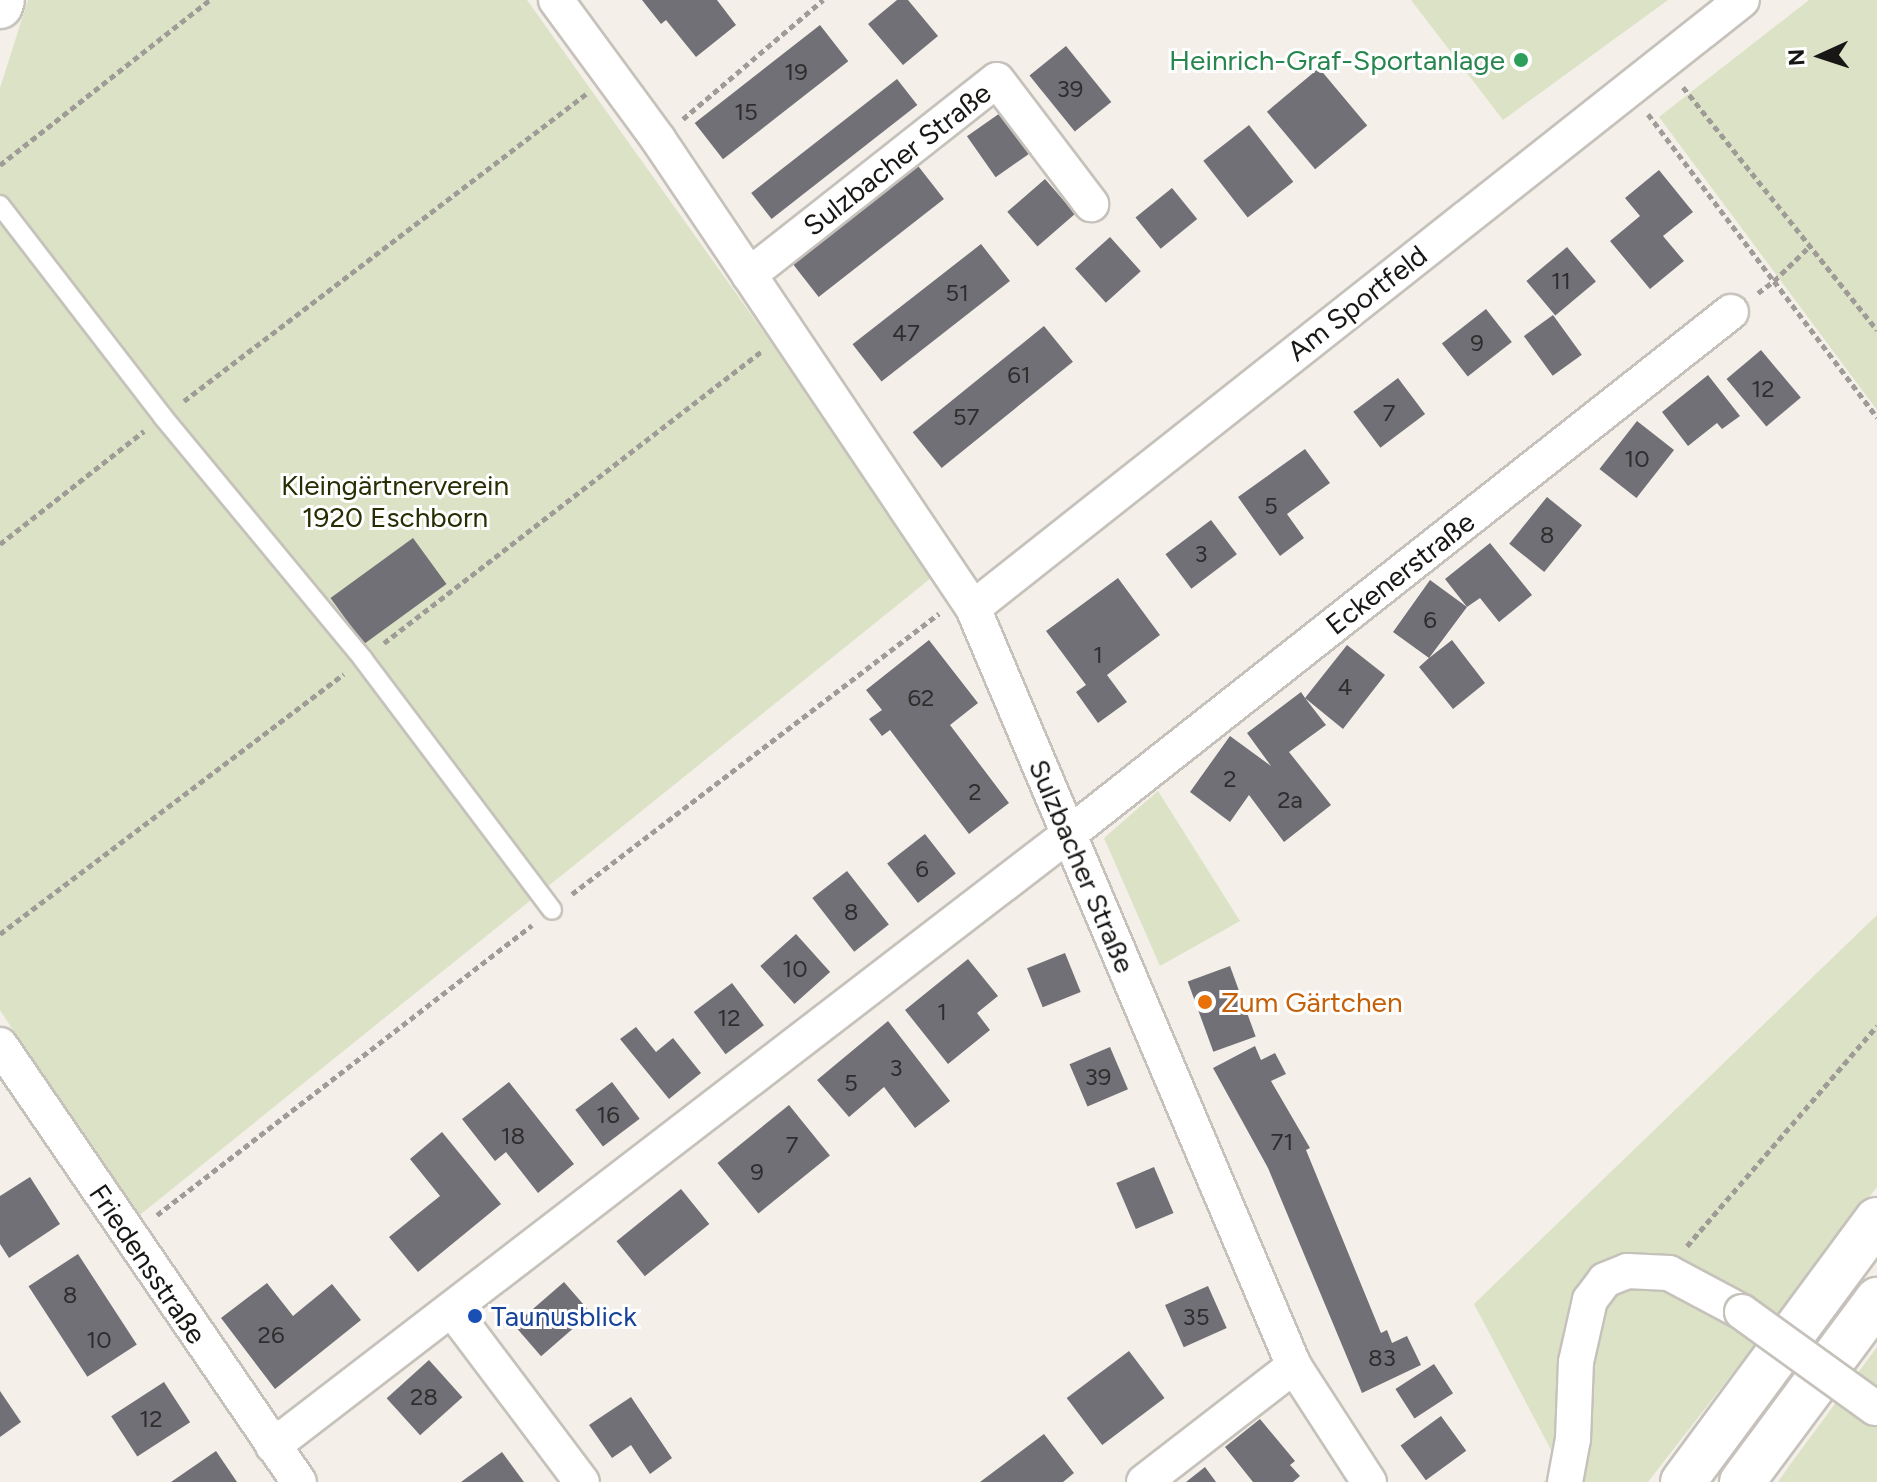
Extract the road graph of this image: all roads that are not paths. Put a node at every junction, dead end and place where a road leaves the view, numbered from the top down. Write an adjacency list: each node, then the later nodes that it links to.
1 (2, 0): 4 (main road)
2 (556, 0): 7 (street, Sulzbacher Straße)
3 (1742, 0): 9 (street, Am Sportfeld)
4 (0, 6)
5 (1091, 204): 7 (street, Sulzbacher Straße)
6 (0, 205): 11 (lane)
7 (749, 275): 9 (street, Sulzbacher Straße)
8 (1731, 312): 10 (street, Eckenerstraße)
9 (973, 608): 10 (street, Sulzbacher Straße)
10 (1069, 834): 15 (street); 16 (street, Sulzbacher Straße)
11 (552, 910)
12 (0, 1045): 18 (street, Friedensstraße)
13 (1877, 1220): 24 (main road)
14 (1877, 1300): 25 (main road)
15 (453, 1311): 18 (street); 20 (street)
16 (1294, 1366): 21 (street); 22 (street, Sulzbacher Straße)
17 (1876, 1410): 23 (street, bridge)
18 (273, 1446): 19 (street, Friedensstraße)
19 (299, 1482)
20 (582, 1482)
21 (1144, 1482)
22 (1369, 1482)
23 (1565, 1482)
24 (1683, 1482)
25 (1742, 1482)

